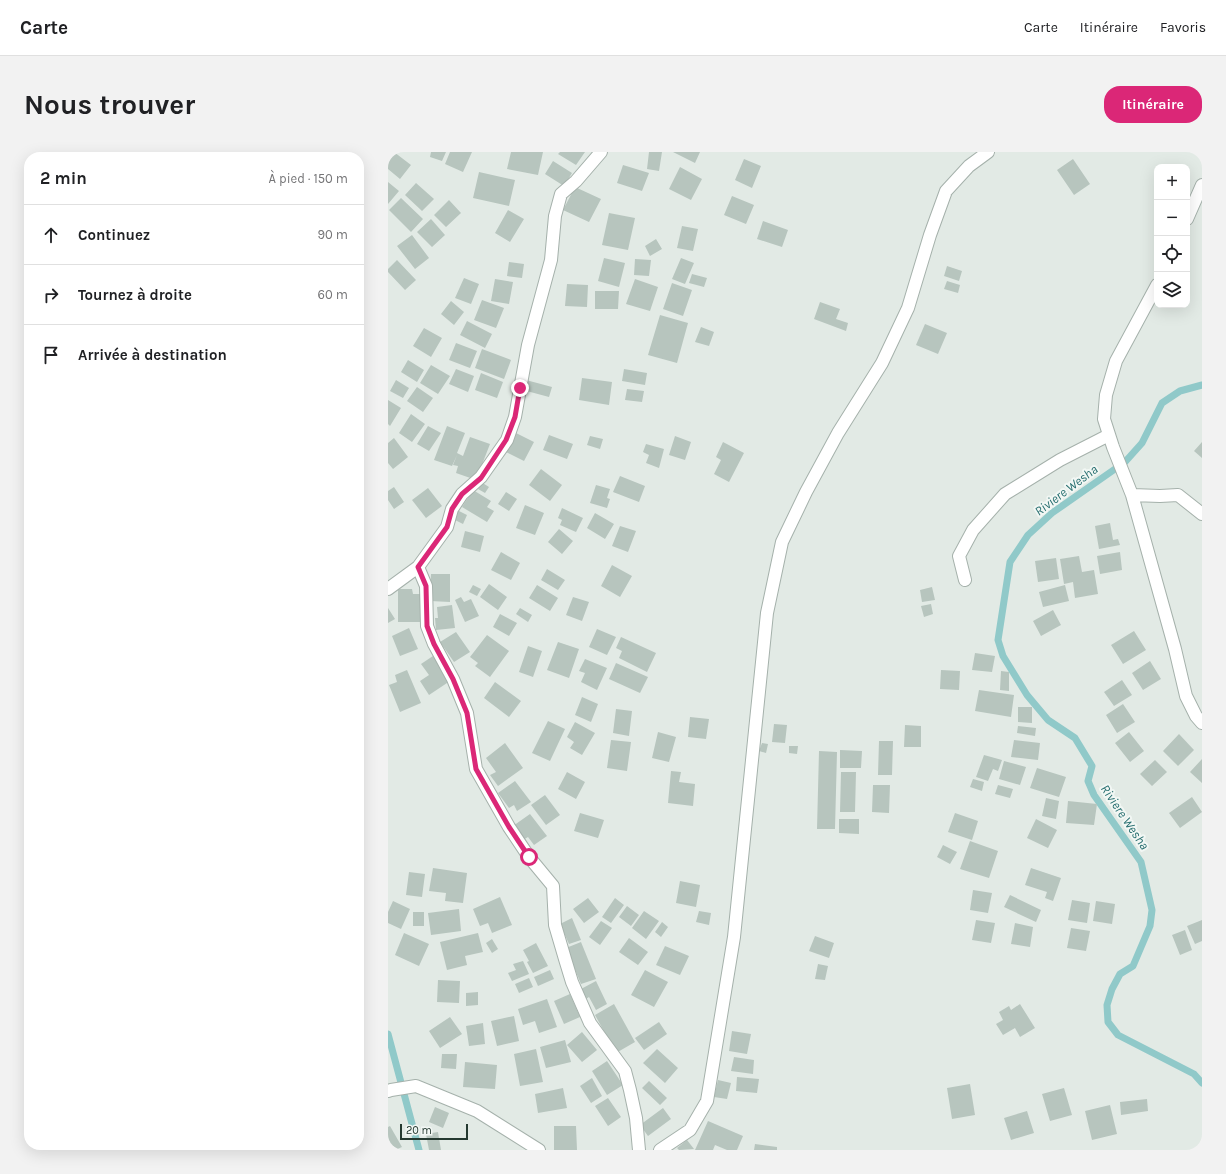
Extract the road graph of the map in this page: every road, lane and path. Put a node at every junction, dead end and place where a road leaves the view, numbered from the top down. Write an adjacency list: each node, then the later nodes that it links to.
1 (601, 152): 9 (street)
2 (988, 152): 16 (street)
3 (1202, 185): 4 (street)
4 (1190, 212)
5 (1154, 291): 6 (street)
6 (1109, 435): 7 (street); 10 (street)
7 (1132, 495): 8 (street); 12 (street)
8 (1202, 514)
9 (418, 567): 11 (street); 15 (street)
10 (966, 580)
11 (388, 589)
12 (1202, 723)
13 (390, 1091): 14 (street)
14 (539, 1150)
15 (639, 1150)
16 (660, 1150)

